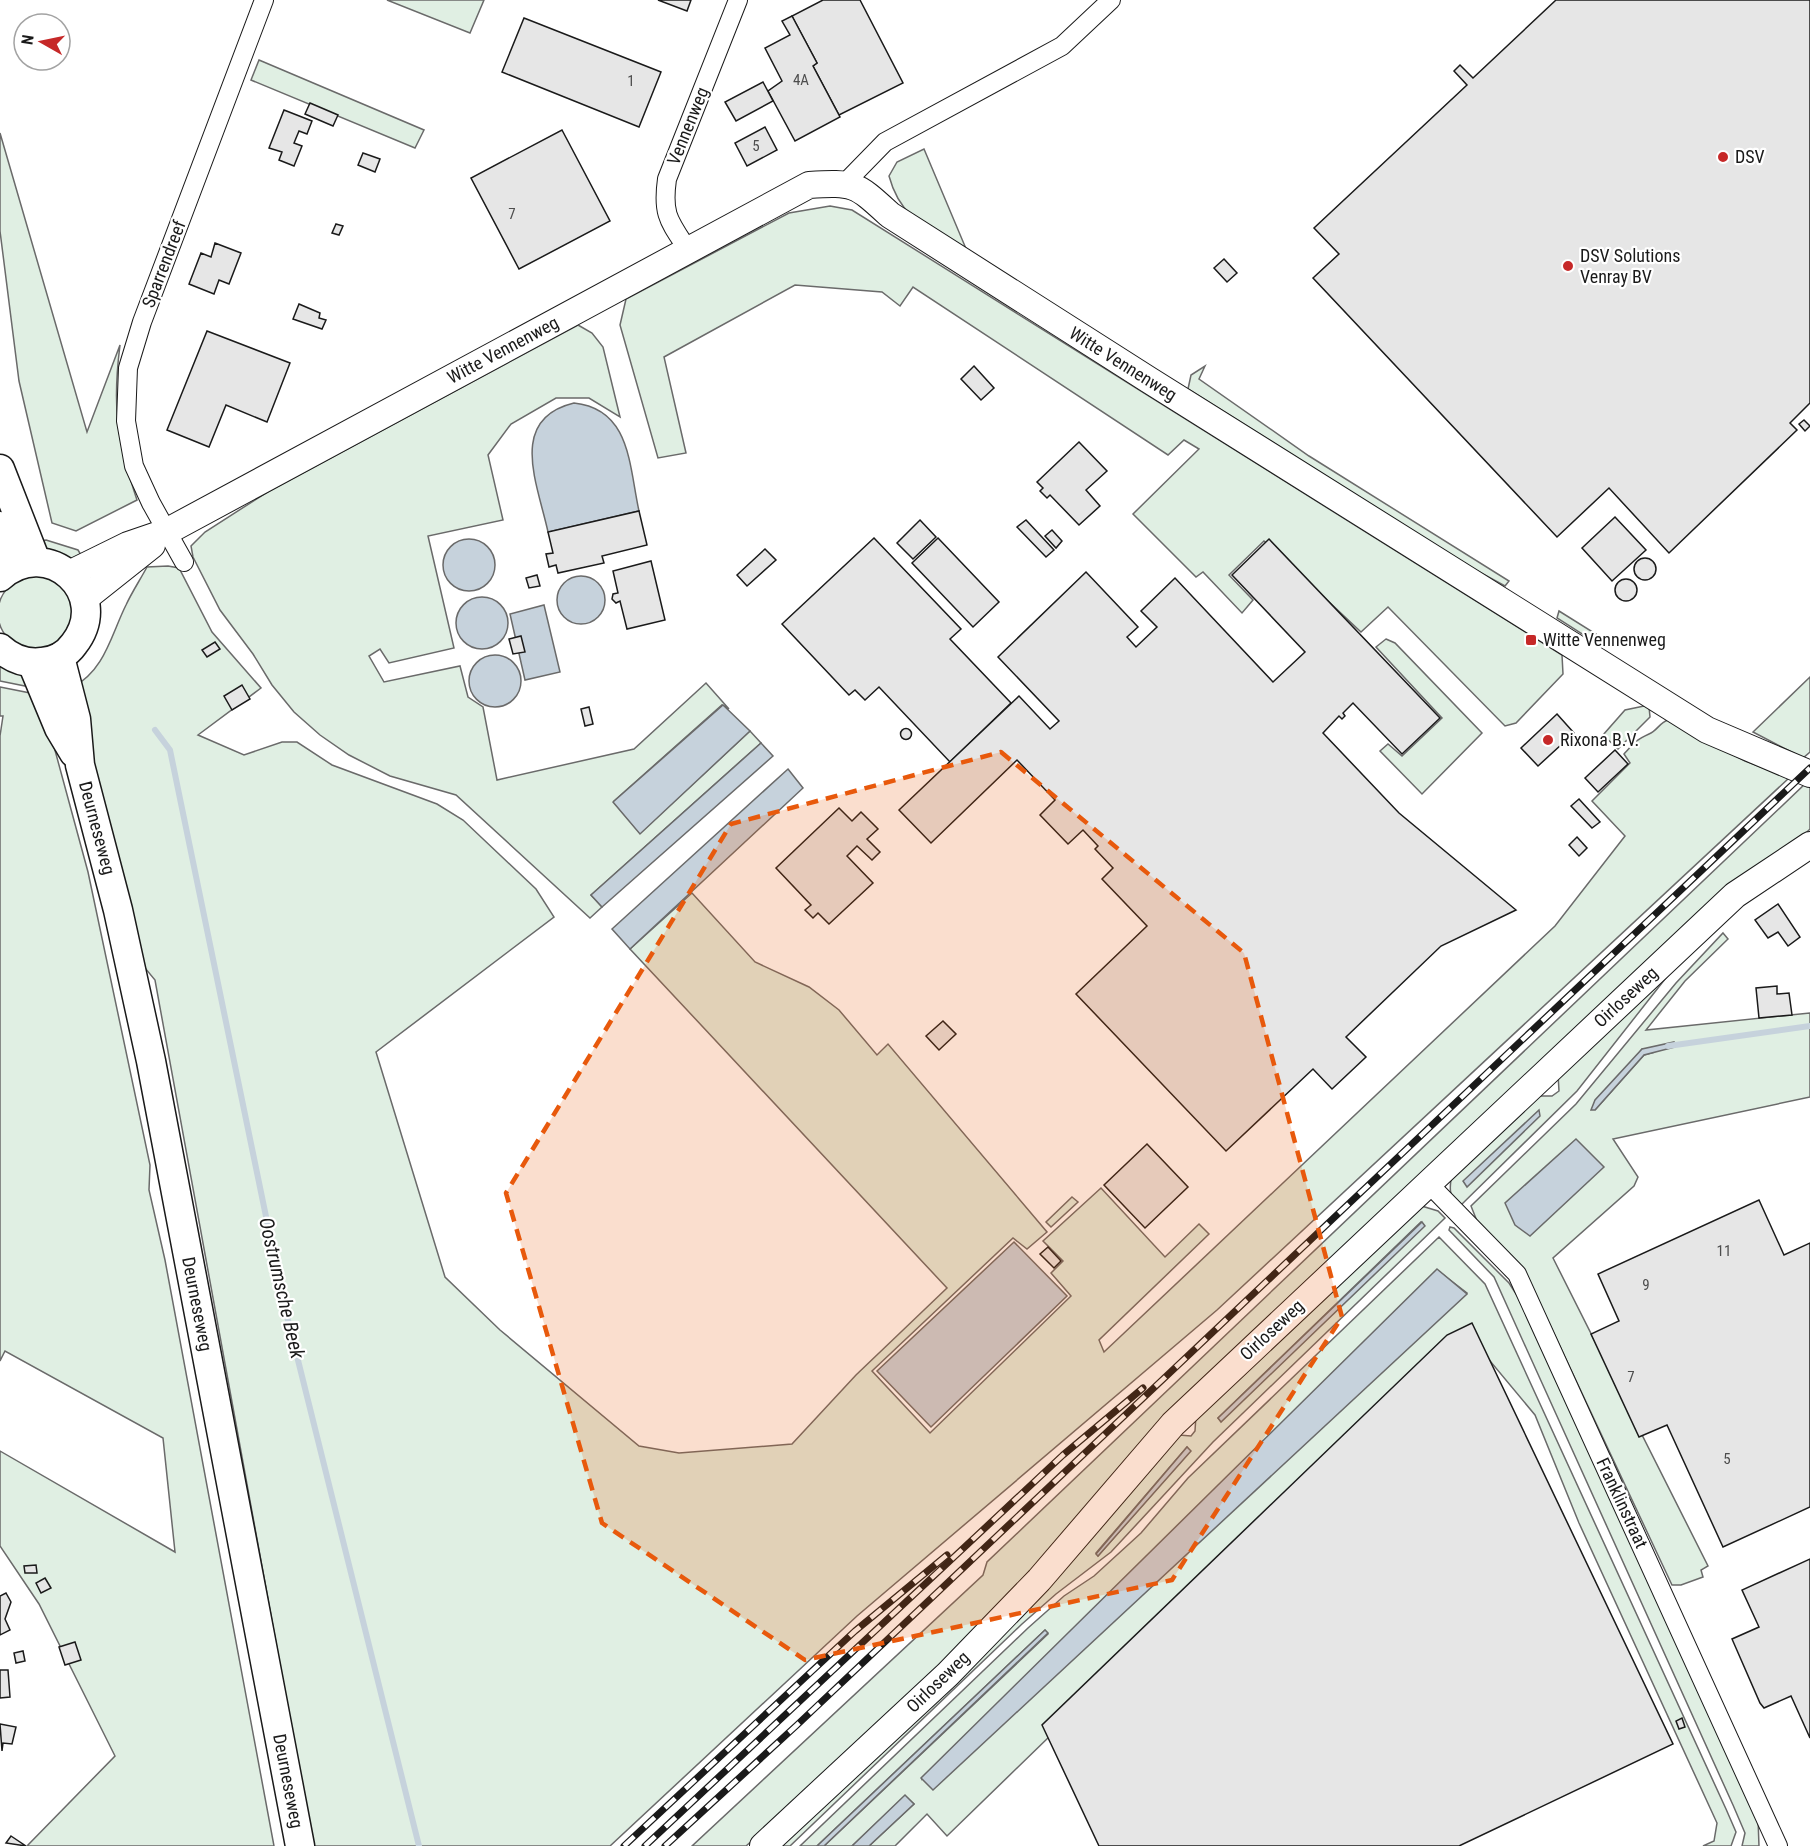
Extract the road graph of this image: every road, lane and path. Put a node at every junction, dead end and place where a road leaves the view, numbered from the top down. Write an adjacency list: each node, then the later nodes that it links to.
1 (264, 0): 8 (street, Sparrendreef)
2 (738, 0): 5 (street, Vennenweg)
3 (1111, 0): 4 (street)
4 (845, 183): 5 (street, Witte Vennenweg); 18 (street, Witte Vennenweg)
5 (688, 250): 8 (street, Witte Vennenweg)
6 (0, 469): 9 (main road)
7 (0, 526): 11 (main road)
8 (166, 532): 10 (street); 12 (street, Witte Vennenweg); 13 (street, Witte Vennenweg)
9 (36, 561): 11 (main road); 12 (main road)
10 (184, 562)
11 (4, 573)
12 (69, 574): 13 (main road)
13 (84, 599): 15 (main road)
14 (0, 648): 16 (main road)
15 (60, 657): 16 (main road); 17 (main road, Deurneseweg)
16 (32, 663): 17 (main road, Deurneseweg)
17 (80, 765): 21 (main road, Deurneseweg)
18 (1810, 774)
19 (1810, 845): 20 (street, Oirloseweg)
20 (1429, 1184): 22 (street, Oirloseweg); 23 (street, Franklinstraat)
21 (300, 1846)
22 (763, 1846)
23 (1778, 1846)

